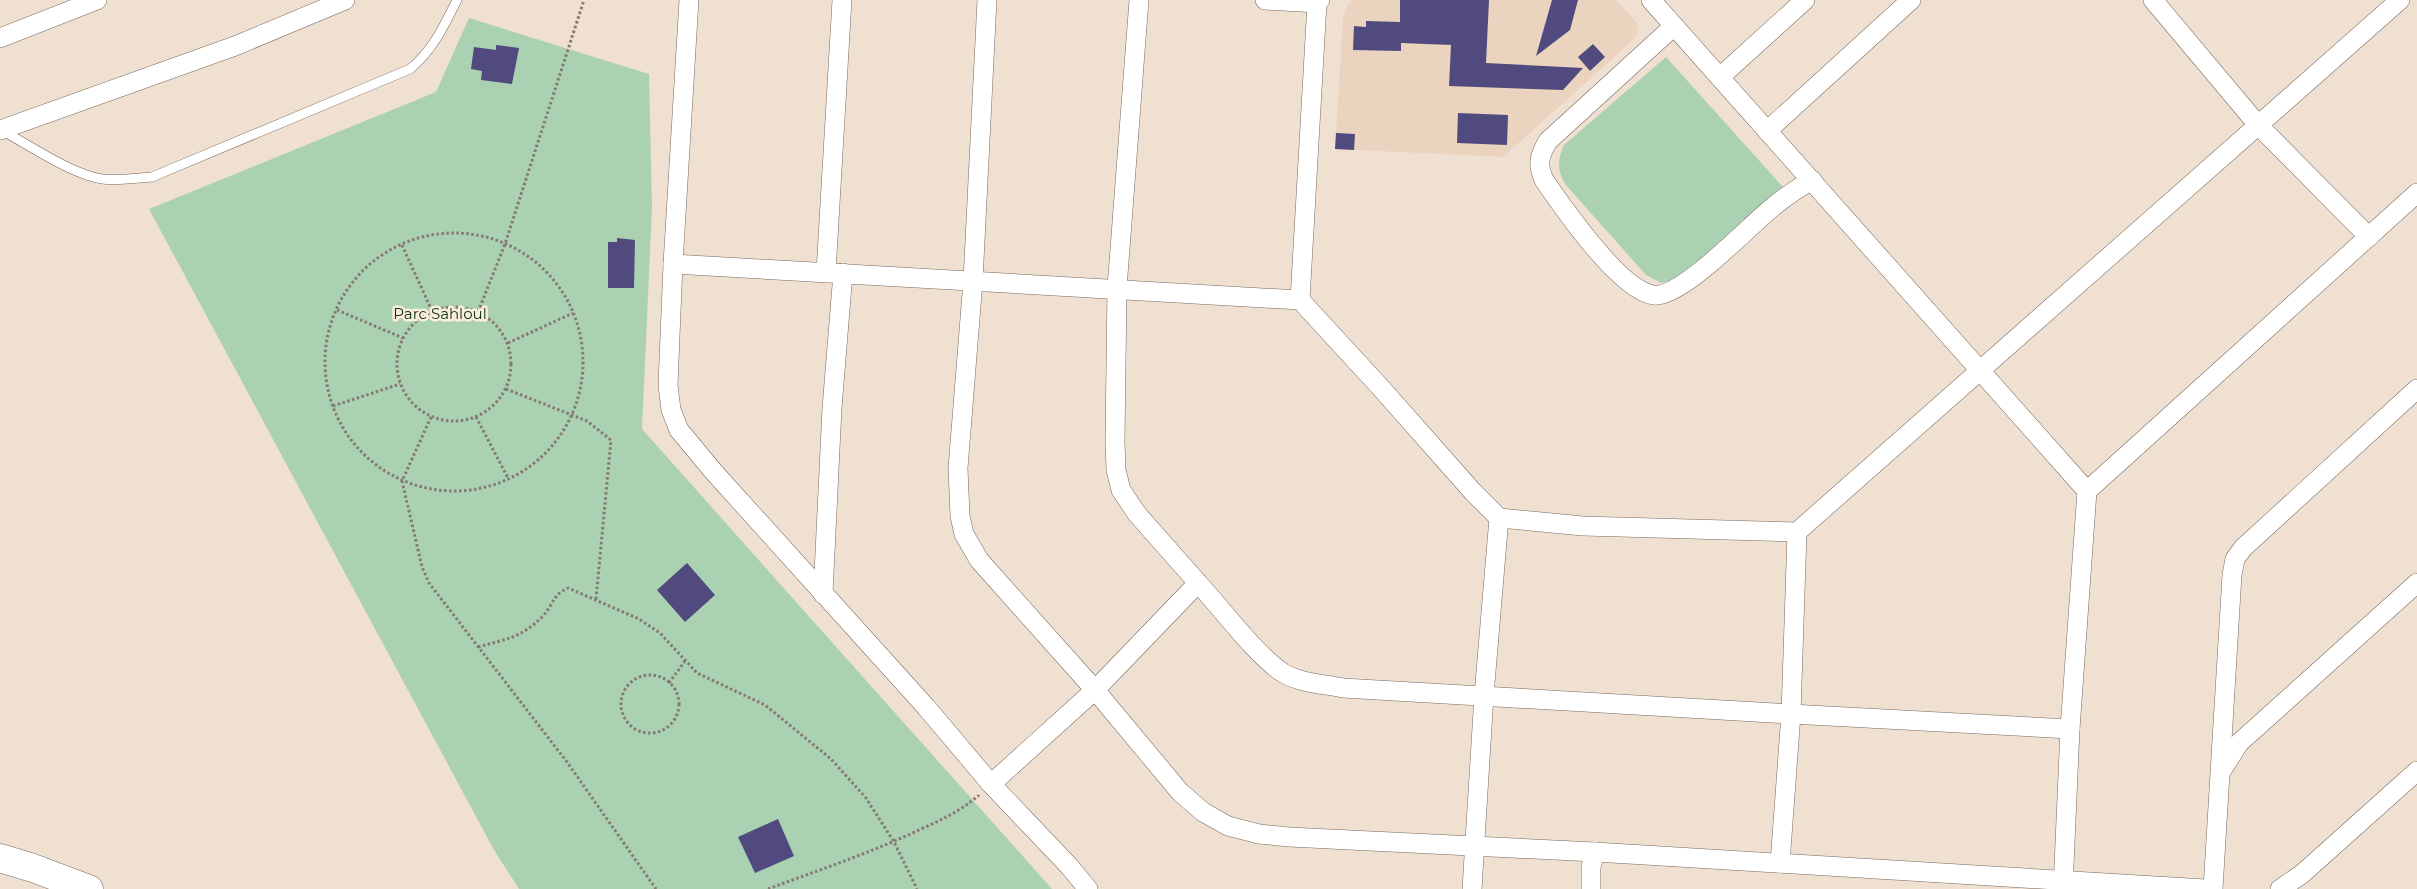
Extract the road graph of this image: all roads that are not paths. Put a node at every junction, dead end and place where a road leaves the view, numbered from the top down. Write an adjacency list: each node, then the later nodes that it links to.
1 (97, 0): 16 (street)
2 (345, 0): 19 (street)
3 (457, 0): 19 (lane)
4 (689, 0): 24 (street)
5 (842, 0): 25 (street)
6 (987, 0): 26 (street)
7 (1139, 0): 27 (street)
8 (1265, 0): 14 (street)
9 (1651, 0): 15 (street)
10 (1806, 0): 17 (street)
11 (1911, 0): 20 (street)
12 (2153, 0): 18 (street)
13 (2400, 0): 18 (street)
14 (1318, 1): 28 (street)
15 (1674, 26): 17 (street); 21 (street)
16 (0, 38)
17 (1720, 77): 20 (street)
18 (2258, 125): 23 (street); 29 (street)
19 (0, 130)
20 (1767, 131): 21 (street)
21 (1812, 180): 29 (street)
22 (2417, 193): 23 (street)
23 (2369, 237): 31 (street)
24 (673, 264): 25 (street); 36 (street)
25 (834, 272): 26 (street); 36 (street)
26 (973, 281): 27 (street); 37 (street)
27 (1117, 288): 28 (street); 34 (street)
28 (1300, 300): 32 (street)
29 (1980, 370): 31 (street); 33 (street)
30 (2417, 389): 42 (street)
31 (2087, 491): 40 (street)
32 (1499, 518): 33 (street); 38 (street)
33 (1797, 532): 39 (street)
34 (1198, 583): 37 (street); 38 (street)
35 (2417, 583): 42 (street)
36 (823, 594): 43 (street)
37 (1095, 690): 43 (street); 44 (street)
38 (1484, 696): 39 (street); 44 (street)
39 (1791, 714): 40 (street); 47 (street)
40 (2070, 729): 48 (street)
41 (2417, 770): 55 (street)
42 (2220, 775): 54 (street)
43 (991, 784): 50 (street)
44 (1475, 846): 45 (street); 51 (street)
45 (1594, 852): 47 (street); 52 (street)
46 (0, 858): 49 (highway)
47 (1780, 863): 48 (street)
48 (2063, 885): 53 (street)
49 (89, 889)
50 (1088, 889)
51 (1472, 889)
52 (1591, 889)
53 (2204, 889)
54 (2214, 889)
55 (2280, 889)

